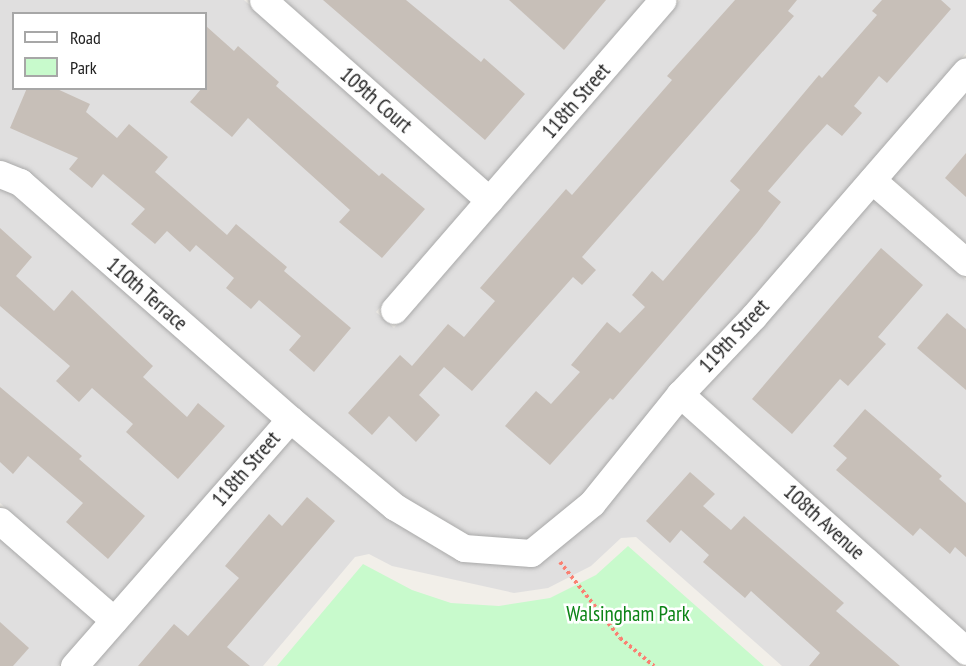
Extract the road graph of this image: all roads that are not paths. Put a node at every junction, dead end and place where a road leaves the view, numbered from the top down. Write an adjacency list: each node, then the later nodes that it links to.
1 (263, 0): 6 (street, 109th Court)
2 (663, 0): 6 (street, 118th Street)
3 (966, 71): 5 (street, 119th Street)
4 (0, 174): 10 (street, 110th Terrace)
5 (872, 180): 7 (street); 9 (street, 119th Street)
6 (489, 200): 8 (street, 118th Street)
7 (966, 262)
8 (394, 310)
9 (680, 394): 12 (street, 119th Street); 14 (street, 108th Avenue)
10 (290, 419): 12 (street, 118th Street); 13 (street, 118th Street)
11 (0, 521): 13 (street)
12 (477, 549)
13 (114, 620): 15 (street, 118th Street)
14 (966, 651)
15 (74, 666)

